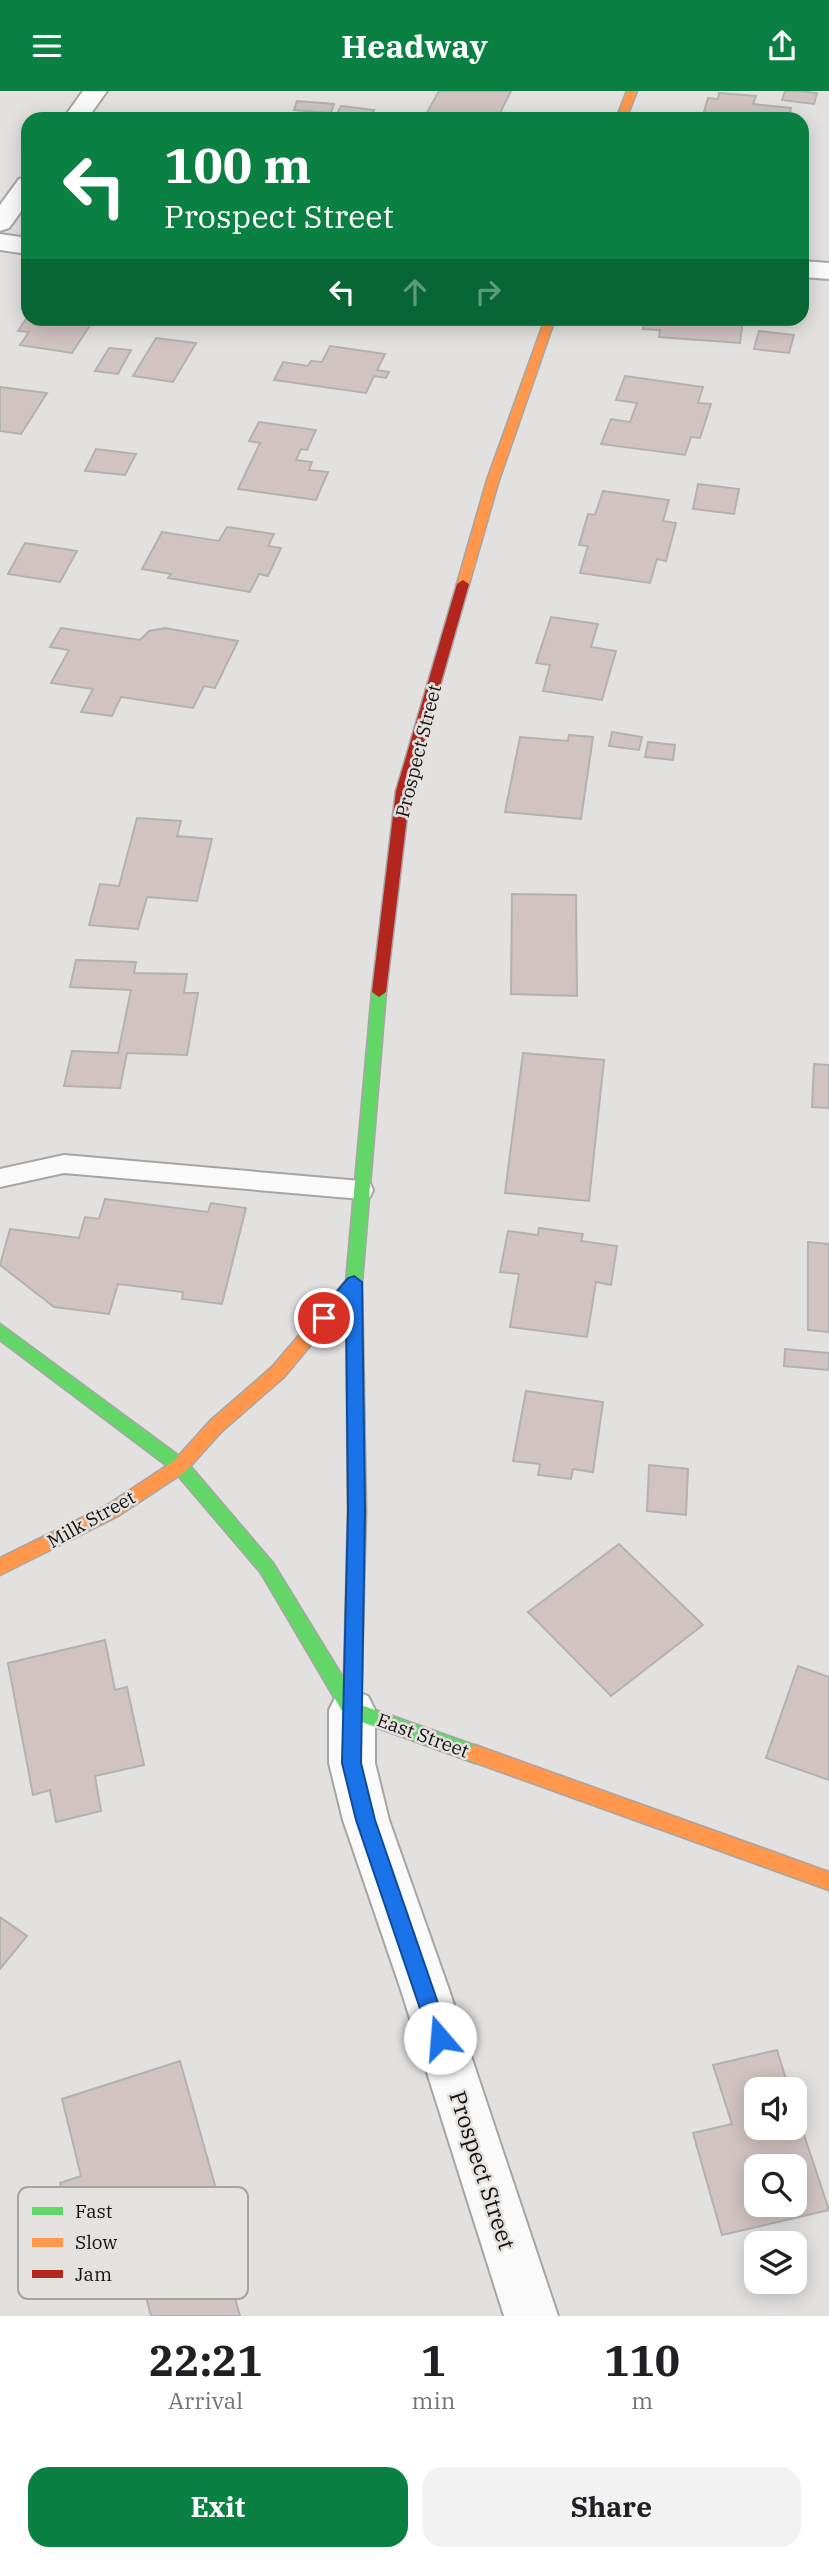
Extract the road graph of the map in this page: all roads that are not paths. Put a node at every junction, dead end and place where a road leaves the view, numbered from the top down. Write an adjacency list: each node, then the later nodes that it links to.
1 (96, 91): 3 (street)
2 (632, 91): 4 (street)
3 (80, 112)
4 (624, 112)
5 (21, 194): 6 (street)
6 (0, 223)
7 (0, 242): 8 (street)
8 (21, 245)
9 (809, 270): 10 (street)
10 (829, 271)
11 (548, 326): 13 (street, Prospect Street)
12 (0, 1178): 13 (lane)
13 (362, 1190): 14 (street, Prospect Street)
14 (354, 1282): 16 (street); 18 (street, Prospect Street)
15 (0, 1331): 16 (street, East Street)
16 (180, 1465): 17 (street, Milk Street); 18 (street, East Street)
17 (0, 1567)
18 (352, 1710): 19 (street, East Street); 20 (street, Prospect Street)
19 (829, 1881)
20 (531, 2316)

